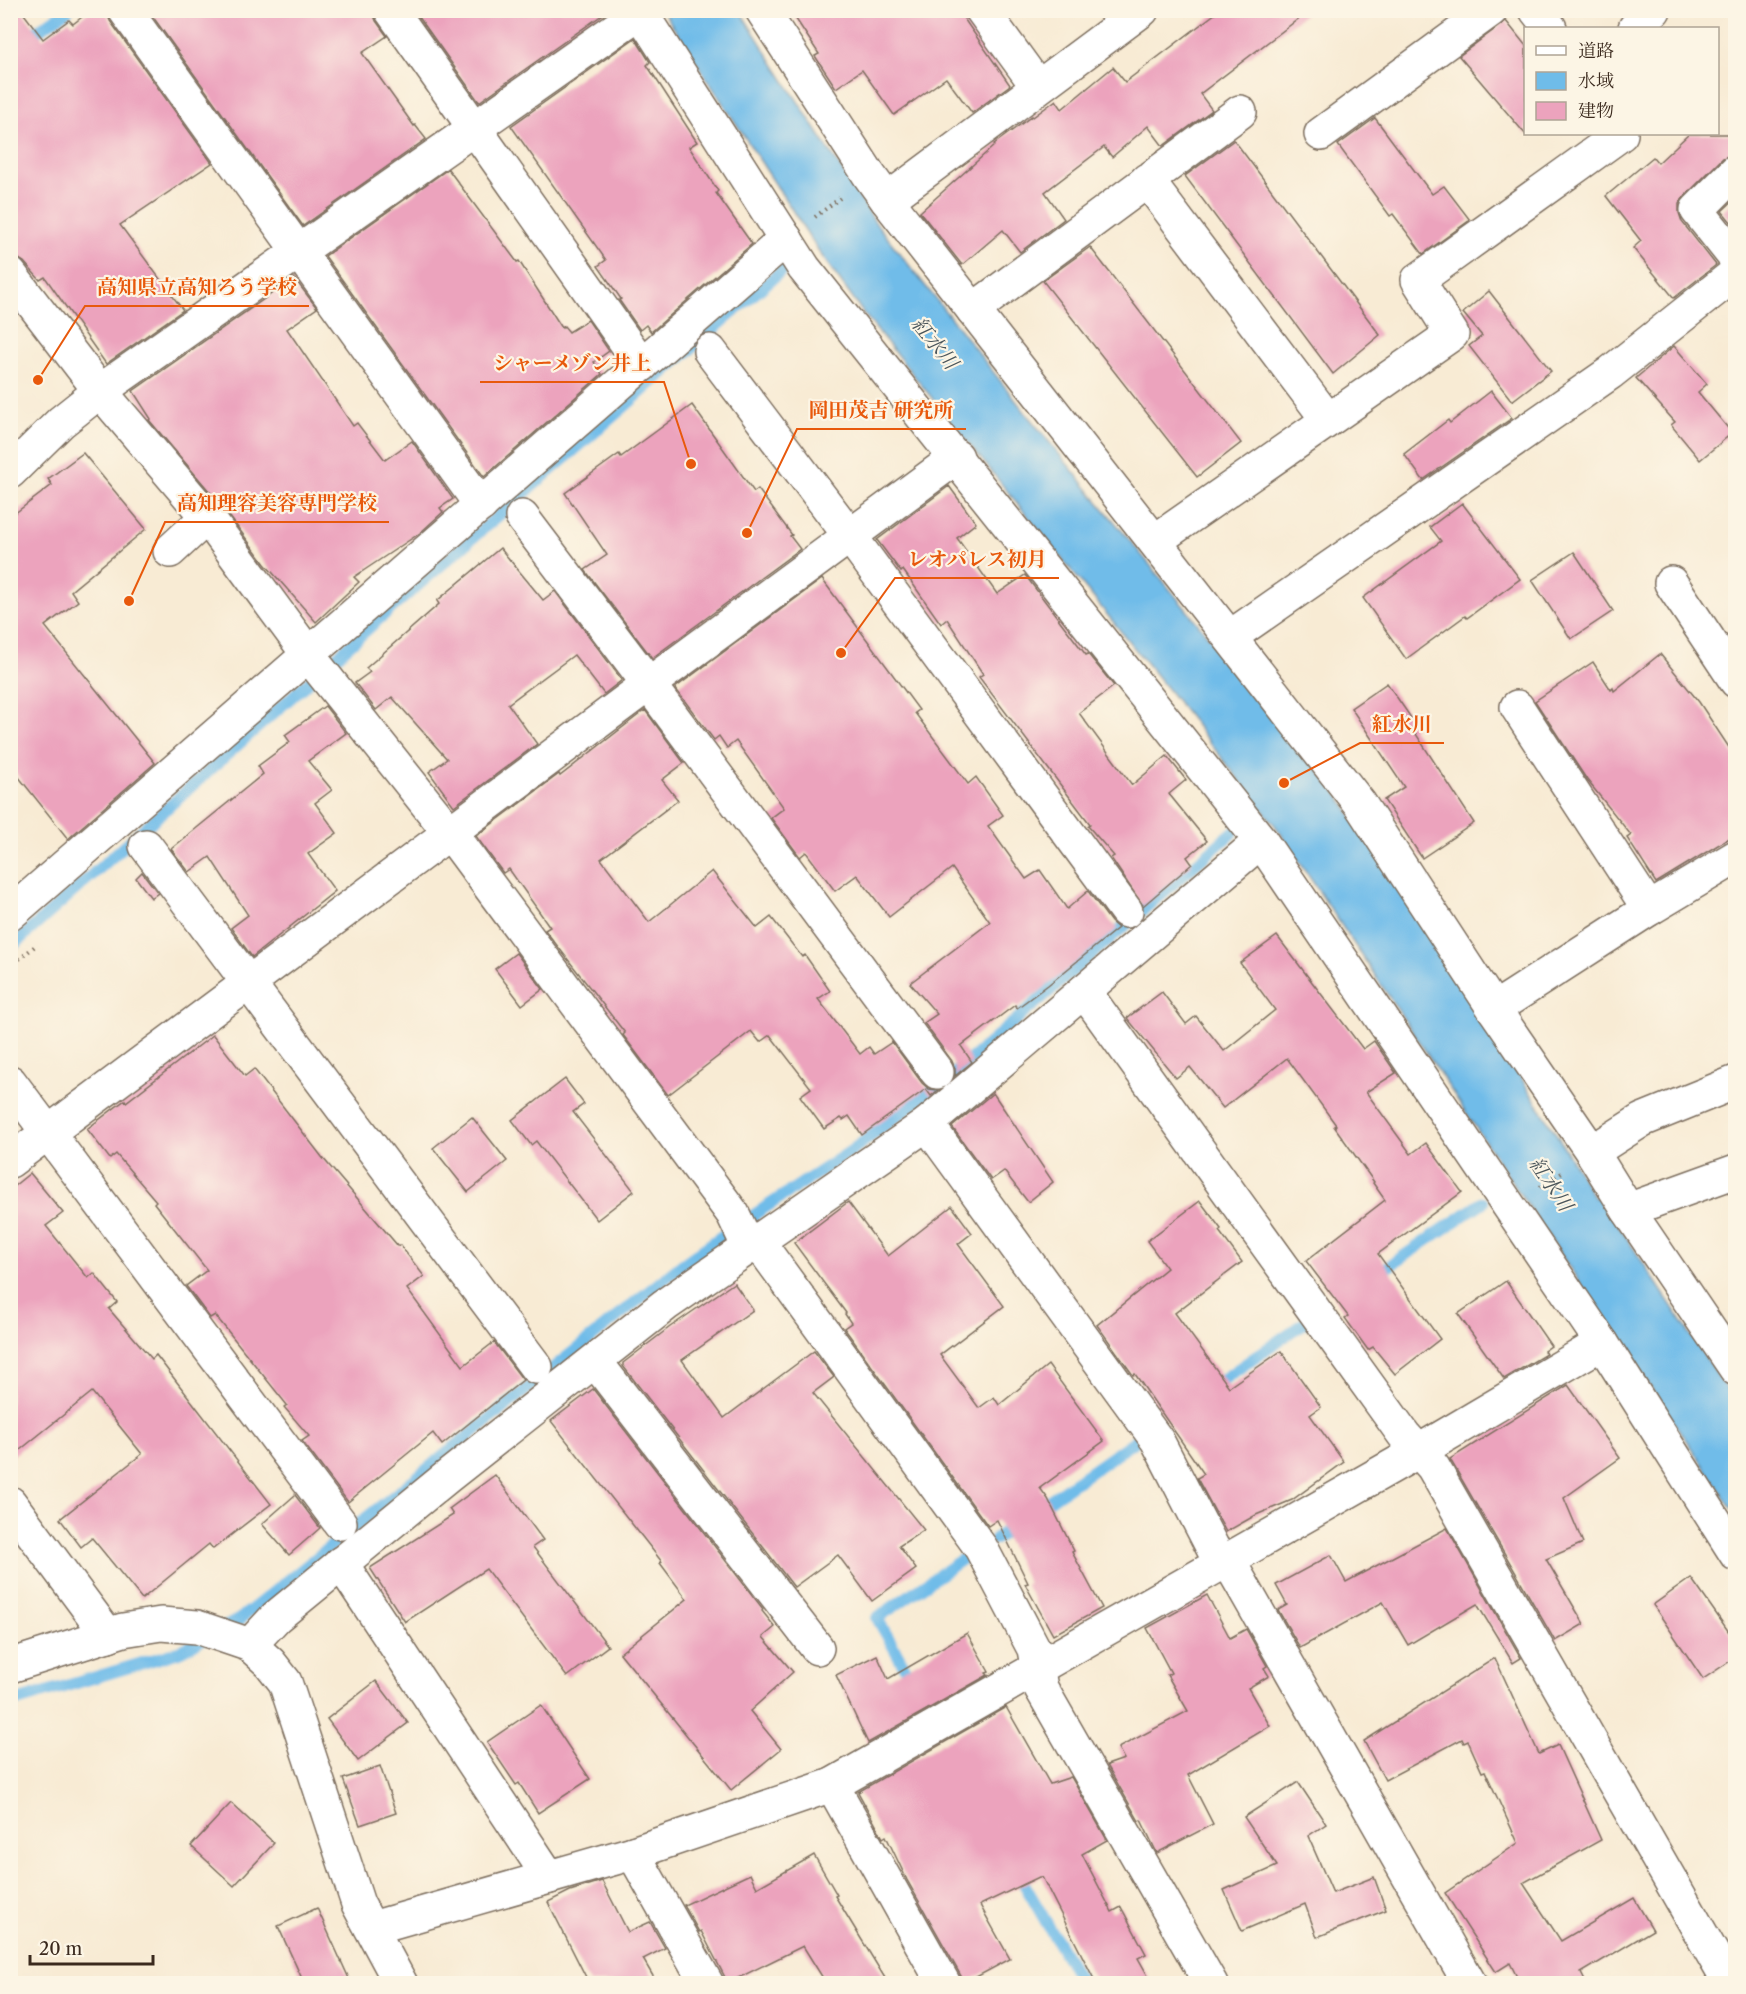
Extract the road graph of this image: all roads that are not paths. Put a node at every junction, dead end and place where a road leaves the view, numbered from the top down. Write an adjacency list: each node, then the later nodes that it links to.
1 (125, 10): 21 (street)
2 (390, 10): 14 (street)
3 (762, 10): 19 (street)
4 (982, 10): 12 (street)
5 (1142, 10): 12 (street)
6 (1491, 10): 15 (street)
7 (1536, 10): 10 (street)
8 (1654, 10): 11 (street)
9 (640, 11): 14 (street); 20 (street)
10 (1549, 27)
11 (1636, 27)
12 (1038, 87): 19 (street)
13 (1240, 112): 18 (street)
14 (473, 128): 21 (street); 27 (street)
15 (1321, 134)
16 (1620, 135): 29 (street)
17 (1736, 171): 22 (street)
18 (1147, 180): 25 (street); 29 (street)
19 (887, 200): 25 (street)
20 (786, 239): 27 (street); 30 (street)
21 (298, 251): 28 (street); 32 (street)
22 (1736, 259)
23 (1736, 273): 39 (street)
24 (10, 274): 28 (street)
25 (973, 310): 36 (street)
26 (710, 351): 35 (street)
27 (642, 364): 32 (street)
28 (100, 391): 31 (street); 34 (street)
29 (1328, 420): 36 (street)
30 (957, 457): 35 (street); 45 (street)
31 (10, 472)
32 (481, 505): 40 (street)
33 (522, 517): 42 (street)
34 (207, 518): 37 (street); 40 (street)
35 (850, 536): 42 (street); 49 (street)
36 (1155, 541): 39 (street)
37 (170, 551)
38 (1671, 583): 41 (street)
39 (1230, 637): 53 (street)
40 (318, 666): 44 (street); 50 (street)
41 (1736, 681)
42 (649, 685): 44 (street); 54 (street)
43 (1517, 707): 48 (street)
44 (450, 833): 51 (street); 63 (street)
45 (1261, 841): 52 (street); 64 (street)
46 (146, 846): 51 (street)
47 (1736, 856): 48 (street)
48 (1650, 909): 53 (street)
49 (1126, 911)
50 (10, 914)
51 (249, 983): 58 (street); 66 (street)
52 (1084, 991): 57 (street); 68 (street)
53 (1494, 1009): 59 (street)
54 (937, 1072)
55 (10, 1082): 58 (street)
56 (1736, 1082): 59 (street)
57 (927, 1124): 63 (street); 72 (street)
58 (49, 1133): 60 (street); 70 (street)
59 (1592, 1152): 62 (street)
60 (10, 1161)
61 (1736, 1171): 62 (street)
62 (1628, 1210): 67 (street)
63 (744, 1232): 65 (street); 78 (street)
64 (1602, 1343): 68 (street); 71 (street)
65 (595, 1361): 73 (street); 76 (street)
66 (536, 1367)
67 (1736, 1369)
68 (1419, 1451): 72 (street); 88 (street)
69 (10, 1503): 74 (street)
70 (340, 1523)
71 (1736, 1554)
72 (1224, 1562): 78 (street); 87 (street)
73 (341, 1563): 75 (street); 81 (street)
74 (108, 1635): 75 (street); 77 (street)
75 (241, 1642): 82 (street)
76 (817, 1648)
77 (10, 1666)
78 (1036, 1668): 79 (street); 86 (street)
79 (832, 1785): 80 (street); 85 (street)
80 (633, 1853): 81 (street); 84 (street)
81 (549, 1877): 82 (street)
82 (372, 1928): 83 (street)
83 (400, 1983)
84 (707, 1983)
85 (944, 1983)
86 (1211, 1983)
87 (1470, 1983)
88 (1730, 1983)

